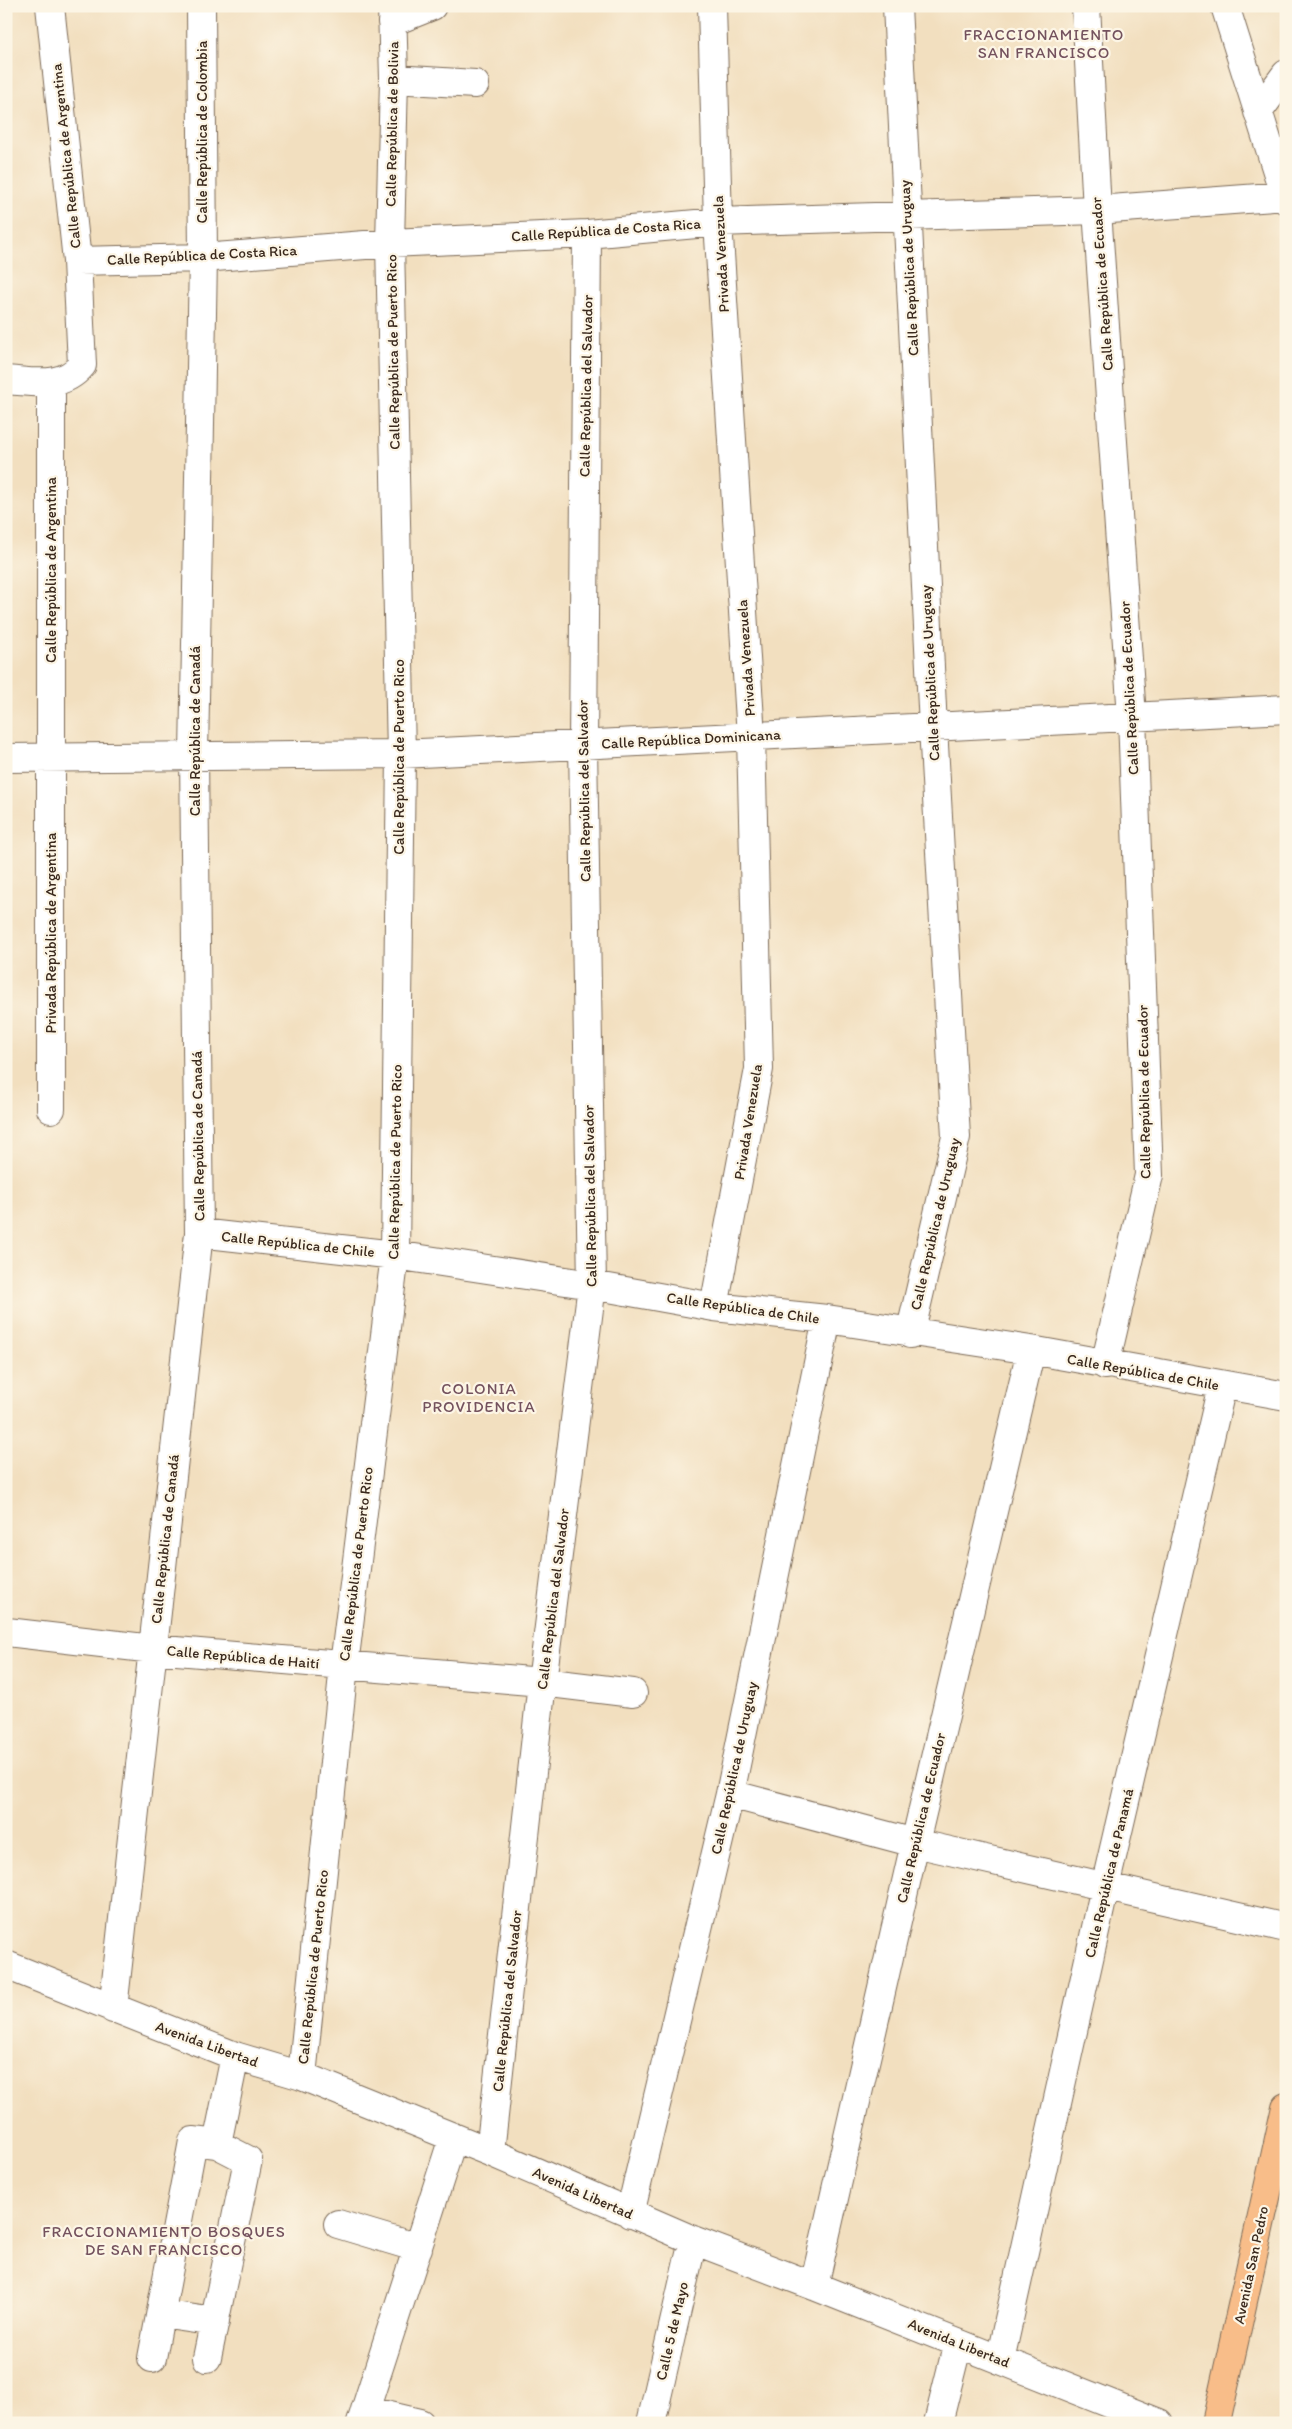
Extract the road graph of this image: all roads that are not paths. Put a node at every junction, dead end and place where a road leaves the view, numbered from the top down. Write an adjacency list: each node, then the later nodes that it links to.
1 (50, 6): 21 (street, Calle República de Argentina)
2 (202, 6): 20 (street, Calle República de Colombia)
3 (432, 6): 8 (street)
4 (712, 6): 17 (street, Privada Venezuela)
5 (897, 6): 16 (street, Calle República de Uruguay)
6 (1086, 6): 15 (street, Calle República de Ecuador)
7 (1225, 6): 12 (street)
8 (392, 14): 10 (street, Calle República de Bolivia)
9 (1286, 74): 12 (street)
10 (394, 79): 11 (street); 19 (street, Calle República de Bolivia)
11 (475, 84)
12 (1258, 112): 13 (street)
13 (1286, 196): 14 (street); 15 (street, Calle República de Costa Rica)
14 (1286, 200)
15 (1097, 210): 16 (street, Calle República de Costa Rica); 25 (street, Calle República de Ecuador)
16 (906, 215): 17 (street, Calle República de Costa Rica); 26 (street, Calle República de Uruguay)
17 (718, 222): 18 (street, Calle República de Costa Rica); 27 (street, Privada Venezuela)
18 (587, 234): 19 (street, Calle República de Costa Rica); 28 (street, Calle República del Salvador)
19 (390, 243): 20 (street, Calle República de Costa Rica); 29 (street, Calle República de Puerto Rico)
20 (202, 258): 21 (street, Calle República de Costa Rica); 31 (street, Calle República de Canadá)
21 (77, 261): 23 (street, Calle República de Argentina)
22 (6, 380): 23 (street)
23 (51, 383): 30 (street, Calle República de Argentina)
24 (1286, 709): 25 (street, Calle República Dominicana)
25 (1132, 717): 26 (street, Calle República Dominicana); 41 (street, Calle República de Ecuador)
26 (932, 727): 27 (street, Calle República Dominicana); 39 (street, Calle República de Uruguay)
27 (751, 736): 28 (street, Calle República Dominicana); 37 (street, Privada Venezuela)
28 (583, 745): 29 (street, Calle República Dominicana); 36 (street, Calle República del Salvador)
29 (401, 754): 31 (street, Calle República Dominicana); 35 (street, Calle República de Puerto Rico)
30 (52, 756): 31 (street, Calle República Dominicana); 32 (street, Calle República Dominicana); 33 (street, Privada República de Argentina)
31 (194, 756): 34 (street, Calle República de Canadá)
32 (6, 758)
33 (51, 1110)
34 (199, 1234): 35 (street, Calle República de Chile); 45 (street, Calle República de Canadá)
35 (394, 1255): 36 (street, Calle República de Chile); 46 (street, Calle República de Puerto Rico)
36 (592, 1285): 37 (street, Calle República de Chile); 47 (street, Calle República del Salvador)
37 (714, 1307): 38 (street, Calle República de Chile)
38 (827, 1319): 39 (street, Calle República de Chile); 49 (street, Calle República de Uruguay)
39 (910, 1334): 40 (street, Calle República de Chile)
40 (1031, 1350): 41 (street, Calle República de Chile); 50 (street, Calle República de Ecuador)
41 (1105, 1365): 42 (street, Calle República de Chile)
42 (1222, 1386): 43 (street, Calle República de Chile); 51 (street, Calle República de Panamá)
43 (1286, 1396)
44 (7, 1632): 45 (street, Calle República de Haití)
45 (153, 1649): 46 (street, Calle República de Haití); 54 (street, Calle República de Canadá)
46 (344, 1665): 47 (street, Calle República de Haití); 56 (street, Calle República de Puerto Rico)
47 (542, 1682): 48 (street, Calle República de Haití); 60 (street, Calle República del Salvador)
48 (633, 1693)
49 (730, 1794): 50 (street); 62 (street, Calle República de Uruguay)
50 (915, 1843): 51 (street); 66 (street, Calle República de Ecuador)
51 (1105, 1887): 52 (street); 72 (street, Calle República de Panamá)
52 (1286, 1928)
53 (6, 1965): 54 (street, Avenida Libertad)
54 (113, 2009): 55 (street, Avenida Libertad)
55 (235, 2056): 56 (street, Avenida Libertad); 59 (street)
56 (302, 2076): 58 (street, Avenida Libertad)
57 (1286, 2107): 78 (main road, Avenida San Pedro)
58 (453, 2138): 60 (street, Avenida Libertad); 65 (street)
59 (217, 2144): 67 (street); 68 (street)
60 (490, 2152): 62 (street, Avenida Libertad)
61 (1286, 2184): 79 (main road, Avenida San Pedro)
62 (630, 2214): 64 (street, Avenida Libertad)
63 (338, 2224): 65 (street)
64 (693, 2240): 66 (street, Avenida Libertad); 75 (street, Calle 5 de Mayo)
65 (418, 2248): 73 (street)
66 (814, 2286): 69 (street, Avenida Libertad)
67 (161, 2314): 68 (street); 70 (street)
68 (215, 2322): 71 (street)
69 (958, 2343): 72 (street, Avenida Libertad); 76 (street)
70 (152, 2358)
71 (207, 2358)
72 (1000, 2360): 77 (street, Avenida Libertad)
73 (363, 2416): 74 (street)
74 (420, 2423)
75 (651, 2423)
76 (938, 2423)
77 (1159, 2423)
78 (1216, 2423)
79 (1232, 2423)

